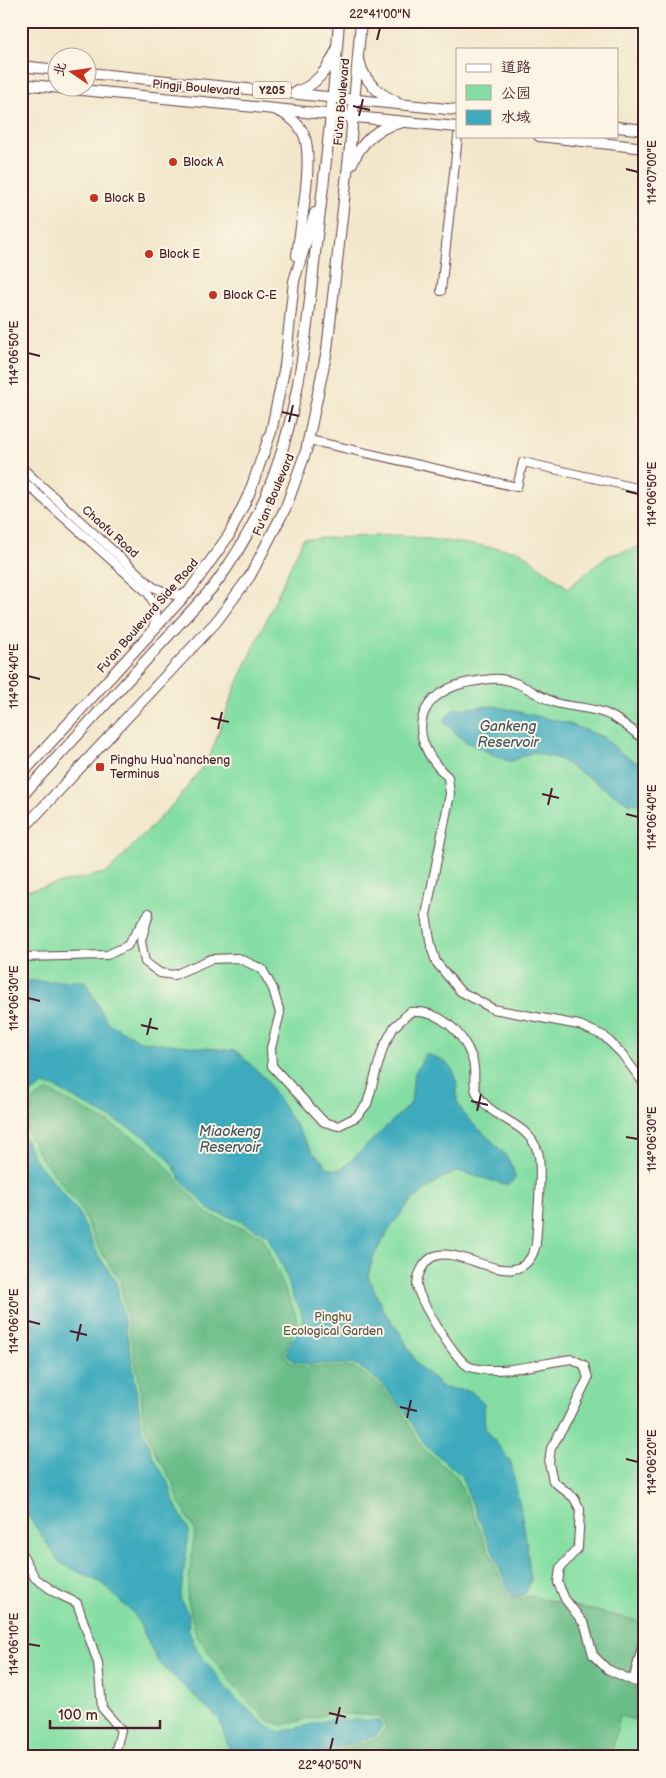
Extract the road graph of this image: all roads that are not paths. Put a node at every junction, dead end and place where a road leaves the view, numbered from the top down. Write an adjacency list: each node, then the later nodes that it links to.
1 (339, 21): 3 (main road, Fu'an Boulevard)
2 (361, 21): 4 (main road, Fu'an Boulevard)
3 (338, 43): 9 (main road); 10 (main road, Fu'an Boulevard)
4 (359, 56): 11 (main road, Fu'an Boulevard); 12 (main road)
5 (21, 66): 6 (main road)
6 (48, 69)
7 (98, 73): 9 (main road, Pingji Boulevard / Y205)
8 (21, 84): 13 (main road, Pingji Boulevard / Y205)
9 (293, 92): 10 (main road, Pingji Boulevard / Y205)
10 (333, 96): 11 (main road, Pingji Boulevard / Y205); 15 (main road, Fu'an Boulevard)
11 (355, 99): 12 (main road, Pingji Boulevard / Y205); 16 (main road, Fu'an Boulevard)
12 (400, 104): 14 (main road, Pingji Boulevard / Y205)
13 (265, 107): 15 (main road, Pingji Boulevard / Y205); 26 (main road)
14 (456, 110)
15 (331, 114): 16 (main road, Pingji Boulevard / Y205); 25 (main road, Fu'an Boulevard)
16 (354, 116): 17 (main road, Pingji Boulevard / Y205); 24 (main road, Fu'an Boulevard)
17 (411, 122): 18 (main road, Pingji Boulevard / Y205); 24 (main road)
18 (456, 127)
19 (618, 127): 20 (main road)
20 (645, 130)
21 (458, 138): 27 (street)
22 (557, 138): 23 (main road)
23 (645, 148)
24 (347, 175): 28 (main road, Fu'an Boulevard)
25 (322, 191): 26 (main road, Fu'an Boulevard Side Road); 34 (main road, Fu'an Boulevard)
26 (294, 281): 32 (main road, Fu'an Boulevard Side Road)
27 (441, 292)
28 (309, 440): 31 (street); 39 (main road, Fu'an Boulevard)
29 (21, 467): 32 (street, Chaofu Road)
30 (21, 478): 33 (street, Chaofu Road)
31 (645, 486)
32 (190, 590): 33 (main road, Fu'an Boulevard Side Road)
33 (150, 634): 35 (main road, Fu'an Boulevard Side Road)
34 (165, 641): 35 (main road); 38 (main road, Fu'an Boulevard)
35 (97, 692): 37 (main road, Fu'an Boulevard Side Road)
36 (645, 740): 41 (street)
37 (21, 775)
38 (21, 796)
39 (21, 831)
40 (21, 957): 44 (street)
41 (645, 1085)
42 (21, 1552): 46 (street)
43 (645, 1636): 44 (street)
44 (632, 1681): 45 (street)
45 (645, 1685)
46 (114, 1757)

